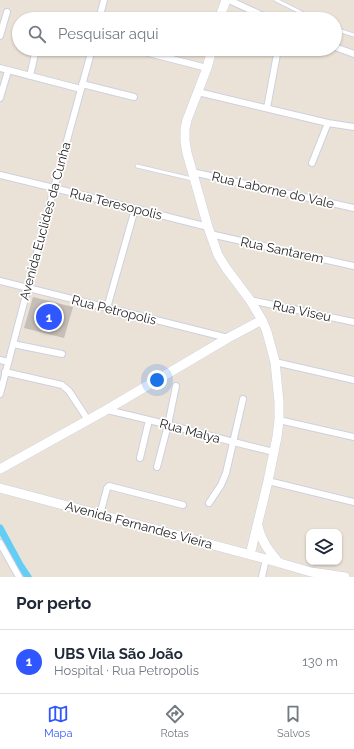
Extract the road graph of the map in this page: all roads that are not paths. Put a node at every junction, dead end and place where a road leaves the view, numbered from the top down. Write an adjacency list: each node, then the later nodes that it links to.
1 (104, 0): 6 (street)
2 (226, 0): 7 (main road)
3 (229, 0): 8 (street)
4 (276, 0): 9 (lane)
5 (7, 12): 12 (street)
6 (101, 12)
7 (222, 12)
8 (255, 12)
9 (300, 12)
10 (342, 31): 11 (lane)
11 (354, 35)
12 (0, 36)
13 (342, 50): 14 (street)
14 (354, 54)
15 (34, 56): 23 (street)
16 (90, 56): 24 (street, Avenida Euclides da Cunha)
17 (160, 56): 21 (street)
18 (210, 56): 21 (main road)
19 (277, 56): 28 (street)
20 (0, 68): 22 (street)
21 (207, 68): 25 (main road)
22 (8, 71): 23 (street); 27 (street)
23 (30, 76): 24 (street)
24 (81, 87): 26 (street); 35 (street, Avenida Euclides da Cunha)
25 (198, 92): 28 (street); 34 (main road)
26 (134, 97)
27 (0, 98)
28 (267, 108): 29 (street)
29 (328, 123): 30 (street); 31 (street)
30 (354, 127)
31 (312, 163)
32 (137, 166): 34 (lane)
33 (0, 175): 35 (street, Rua Teresopolis)
34 (193, 175): 36 (street, Rua Laborne do Vale); 38 (main road)
35 (54, 188): 37 (street, Rua Teresopolis); 41 (street, Avenida Euclides da Cunha)
36 (354, 208)
37 (135, 209): 38 (street, Rua Teresopolis); 43 (street)
38 (209, 231): 39 (street, Rua Santarem); 42 (main road)
39 (354, 266)
40 (0, 281): 41 (street, Rua Petropolis)
41 (27, 289): 43 (street, Rua Petropolis); 47 (street, Avenida Euclides da Cunha)
42 (250, 300): 44 (main road); 45 (street, Rua Viseu)
43 (107, 308): 46 (street, Rua Petropolis)
44 (262, 320): 46 (main road); 51 (main road)
45 (354, 322)
46 (228, 338): 57 (main road)
47 (13, 344): 48 (street); 50 (street, Avenida Euclides da Cunha)
48 (62, 354)
49 (0, 360): 50 (street)
50 (8, 362): 52 (street, Avenida Euclides da Cunha)
51 (275, 362): 53 (street); 60 (main road)
52 (5, 372): 55 (street, Avenida Euclides da Cunha); 58 (street)
53 (354, 380)
54 (176, 386): 61 (street)
55 (0, 394)
56 (243, 399): 63 (street)
57 (106, 410): 58 (main road); 59 (street, Rua Malya)
58 (88, 420): 67 (main road)
59 (149, 420): 61 (street, Rua Malya); 65 (street)
60 (279, 420): 62 (street); 64 (main road)
61 (168, 425): 63 (street, Rua Malya); 66 (street)
62 (354, 437)
63 (233, 442): 64 (street, Rua Malya); 71 (street)
64 (274, 452): 68 (main road)
65 (140, 458)
66 (157, 467)
67 (0, 469)
68 (268, 481): 70 (street); 74 (main road)
69 (0, 488): 73 (main road, Avenida Fernandes Vieira)
70 (354, 502)
71 (209, 503)
72 (182, 505): 73 (street)
73 (100, 515): 76 (main road, Avenida Fernandes Vieira)
74 (257, 525): 76 (main road); 78 (main road)
75 (0, 543): 79 (street)
76 (250, 555): 77 (main road, Avenida Fernandes Vieira)
77 (266, 559): 78 (main road, Avenida Fernandes Vieira); 80 (street)
78 (279, 562): 81 (main road, Avenida Fernandes Vieira)
79 (19, 577)
80 (262, 577)
81 (345, 577)

